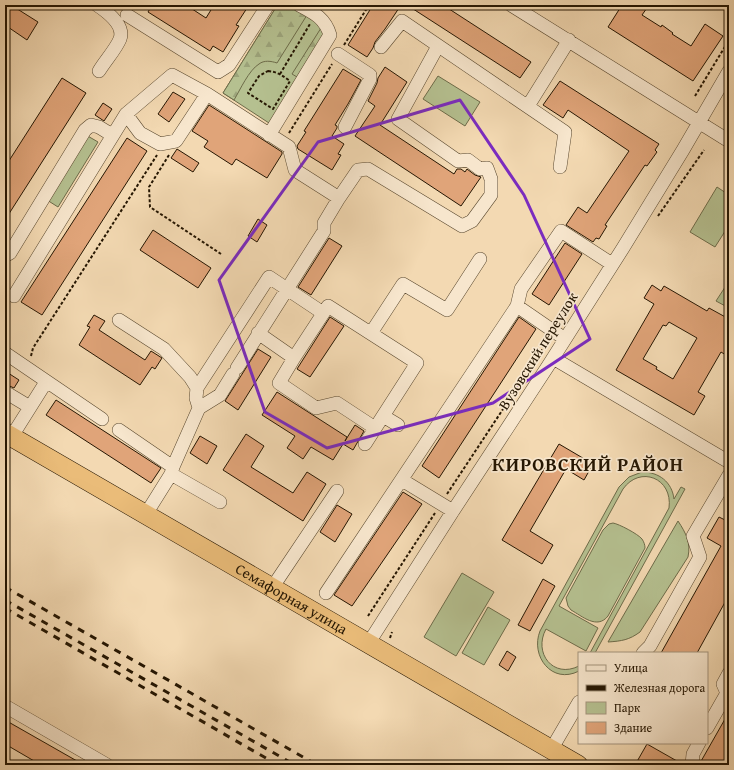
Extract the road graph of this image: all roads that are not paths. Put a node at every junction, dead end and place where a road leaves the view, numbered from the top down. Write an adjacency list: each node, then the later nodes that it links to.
1 (97, 5): 7 (street)
2 (268, 5): 5 (street)
3 (299, 5): 6 (street)
4 (511, 5): 8 (street)
5 (131, 10): 7 (street)
6 (318, 10): 20 (street)
7 (120, 27): 12 (street)
8 (569, 40): 15 (street); 17 (street)
9 (438, 46): 10 (street); 15 (street); 23 (street)
10 (381, 47)
11 (338, 54): 18 (street)
12 (99, 71)
13 (729, 71): 17 (street, Вузовский переулок)
14 (207, 94): 16 (street); 16 (street); 20 (street)
15 (528, 106): 22 (street)
16 (126, 114): 19 (street)
17 (699, 122): 21 (street); 26 (street, Вузовский переулок)
18 (345, 127)
19 (112, 135): 24 (street); 28 (street)
20 (269, 135): 23 (street)
21 (729, 141)
22 (560, 167)
23 (339, 198): 27 (street)
24 (5, 256)
25 (480, 259): 33 (street)
26 (612, 264): 29 (street); 34 (street, Вузовский переулок)
27 (288, 289): 30 (street); 32 (street); 39 (street)
28 (14, 296)
29 (517, 306): 34 (street); 53 (street)
30 (323, 313): 33 (street); 36 (street)
31 (119, 320): 39 (street)
32 (258, 333): 36 (street); 42 (street)
33 (371, 333): 43 (street)
34 (560, 335): 37 (street, Вузовский переулок)
35 (5, 353): 38 (street)
36 (294, 358): 46 (street)
37 (553, 358): 50 (street); 56 (street, Вузовский переулок)
38 (46, 382): 41 (street); 44 (street)
39 (198, 388): 42 (street)
40 (5, 392): 41 (street)
41 (30, 407): 48 (street)
42 (199, 408): 51 (street)
43 (383, 416): 45 (street); 46 (street)
44 (102, 420)
45 (398, 425)
46 (375, 428): 49 (street)
47 (119, 430): 51 (street)
48 (8, 435): 57 (highway, Семафорная улица)
49 (365, 444)
50 (729, 462)
51 (172, 470): 55 (street); 57 (street)
52 (729, 475): 61 (street)
53 (402, 480): 56 (street); 59 (street)
54 (337, 490): 58 (street)
55 (220, 502)
56 (453, 511): 60 (street, Вузовский переулок)
57 (146, 514): 58 (highway, Семафорная улица)
58 (272, 588): 60 (highway, Семафорная улица)
59 (326, 593)
60 (368, 644): 67 (highway, Семафорная улица)
61 (644, 652)
62 (729, 673): 65 (street)
63 (578, 704): 67 (street)
64 (5, 706): 68 (street)
65 (708, 726)
66 (698, 744): 70 (street)
67 (552, 750): 69 (highway, Семафорная улица)
68 (107, 765)
69 (578, 765)
70 (692, 765)

